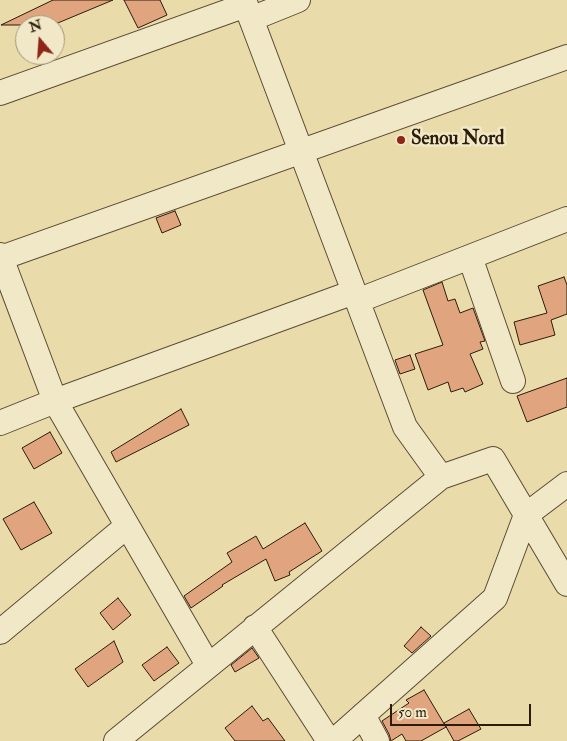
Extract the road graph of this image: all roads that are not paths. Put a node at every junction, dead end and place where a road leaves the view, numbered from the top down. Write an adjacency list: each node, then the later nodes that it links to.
1 (298, 0): 2 (street)
2 (247, 8): 4 (street); 5 (street)
3 (567, 57): 5 (street)
4 (0, 93)
5 (301, 152): 7 (street); 10 (street)
6 (566, 222): 8 (street)
7 (1, 257): 9 (street)
8 (470, 257): 10 (street); 11 (street)
9 (6, 286): 12 (street)
10 (356, 297): 12 (street); 14 (street)
11 (513, 382)
12 (54, 401): 13 (street); 17 (street)
13 (0, 423)
14 (441, 477): 16 (street); 19 (street)
15 (567, 484): 16 (street)
16 (526, 515): 18 (street); 22 (street)
17 (127, 526): 20 (street); 21 (street)
18 (567, 584)
19 (255, 627): 21 (street); 24 (street)
20 (0, 632)
21 (208, 665): 23 (street)
22 (363, 715): 25 (street); 26 (street)
23 (116, 741)
24 (329, 741)
25 (334, 741)
26 (377, 741)

